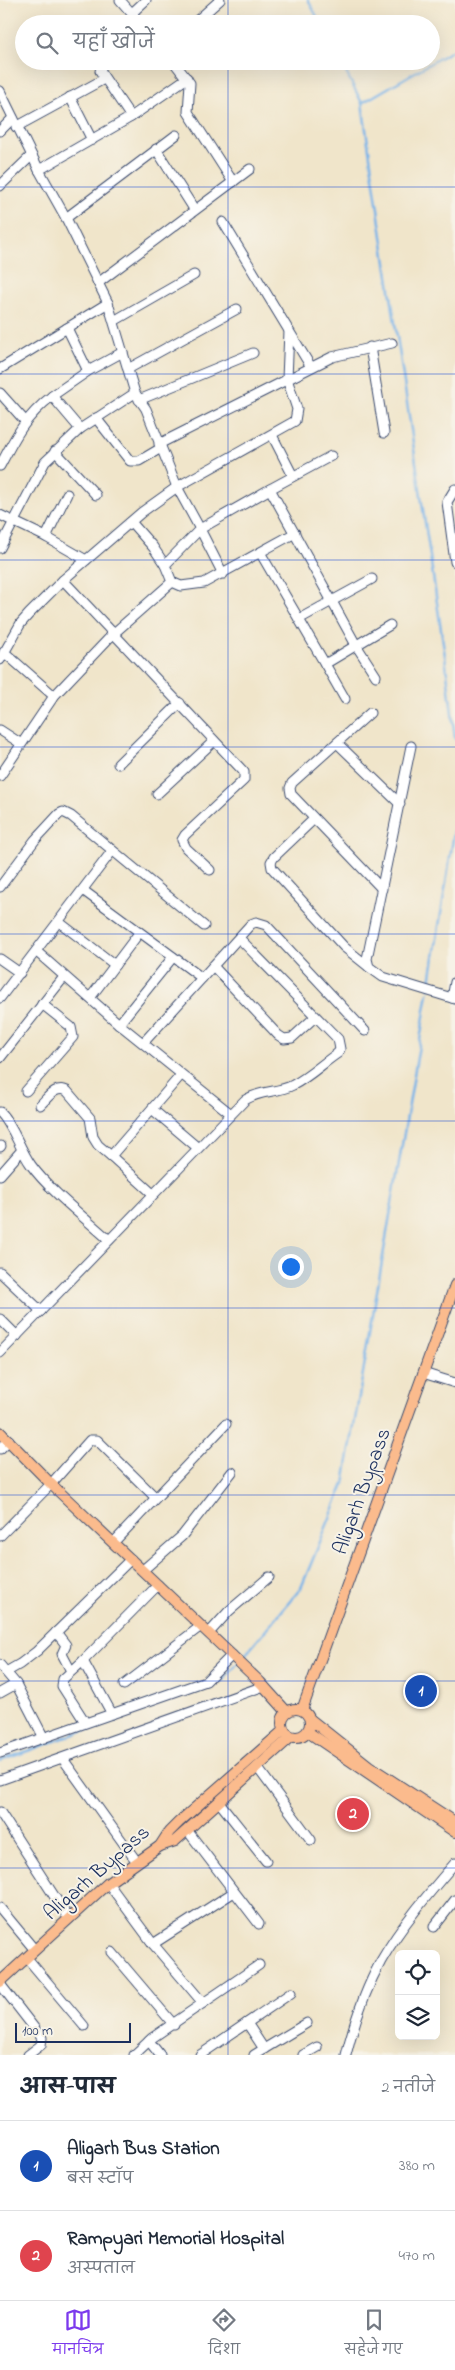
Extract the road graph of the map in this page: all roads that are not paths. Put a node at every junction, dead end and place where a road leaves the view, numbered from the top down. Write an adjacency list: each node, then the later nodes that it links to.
1 (120, 0): 4 (street)
2 (146, 0): 4 (street)
3 (220, 0): 5 (street)
4 (132, 13)
5 (203, 15)
6 (100, 70): 9 (street)
7 (180, 70): 8 (street)
8 (187, 78): 12 (street); 21 (street)
9 (104, 79): 10 (street); 12 (street)
10 (70, 97): 13 (street); 16 (street)
11 (1, 98): 13 (street)
12 (130, 117): 16 (street)
13 (15, 123): 14 (street); 18 (street)
14 (0, 131)
15 (176, 135): 17 (street)
16 (92, 140): 20 (street)
17 (156, 149): 23 (street); 24 (street)
18 (31, 156): 20 (street); 22 (street)
19 (250, 169): 21 (street)
20 (39, 170): 24 (street)
21 (233, 182): 23 (street)
22 (0, 186)
23 (194, 209): 27 (street)
24 (66, 218): 27 (street)
25 (223, 222): 32 (street)
26 (194, 275): 30 (street)
27 (98, 282): 28 (street)
28 (108, 304): 30 (street); 31 (street)
29 (237, 309): 39 (street)
30 (114, 321): 35 (street)
31 (67, 328): 38 (street); 40 (street)
32 (289, 331): 37 (street); 41 (street)
33 (392, 342): 34 (street)
34 (370, 347): 37 (street); 48 (street)
35 (123, 352): 39 (street); 40 (street)
36 (253, 353): 44 (street)
37 (311, 368): 41 (street)
38 (0, 369)
39 (128, 369): 44 (street)
40 (88, 371): 43 (street)
41 (287, 379): 49 (street); 50 (street)
42 (0, 393): 46 (street)
43 (52, 396): 46 (street); 47 (street)
44 (137, 397): 45 (street); 50 (street)
45 (96, 418): 47 (street); 50 (street)
46 (25, 421): 53 (street)
47 (80, 430): 51 (street)
48 (384, 433)
49 (272, 435): 54 (street); 55 (street)
50 (160, 446): 55 (street)
51 (55, 451): 59 (street); 61 (street)
52 (331, 456): 54 (street)
53 (0, 466)
54 (293, 476): 57 (street)
55 (177, 487): 62 (street); 63 (street)
56 (455, 488): 69 (street)
57 (270, 489): 63 (street); 64 (street)
58 (67, 494): 65 (street)
59 (96, 495)
60 (0, 515): 61 (street)
61 (13, 521): 65 (street); 66 (street)
62 (131, 522): 68 (street); 70 (street)
63 (200, 529): 70 (street); 71 (street)
64 (295, 533): 67 (street); 75 (street)
65 (46, 537): 68 (street)
66 (0, 548)
67 (260, 554): 71 (street); 76 (street)
68 (86, 560): 73 (street)
69 (455, 562)
70 (165, 565): 74 (street)
71 (223, 574): 74 (street)
72 (372, 579): 75 (street)
73 (63, 580): 78 (street); 80 (street)
74 (172, 582): 78 (street)
75 (331, 601): 76 (street); 79 (street)
76 (299, 619): 81 (street)
77 (390, 624): 79 (street)
78 (113, 634): 83 (street); 85 (street)
79 (356, 645): 81 (street); 82 (street)
80 (2, 656): 83 (street)
81 (325, 664): 84 (street)
82 (376, 676)
83 (54, 696): 89 (street)
84 (345, 699)
85 (180, 703): 88 (street); 92 (street)
86 (370, 713): 90 (street)
87 (0, 730): 89 (street)
88 (214, 740): 94 (street); 98 (street)
89 (20, 743): 93 (street)
90 (337, 743): 95 (street); 96 (street)
91 (411, 746): 95 (street)
92 (118, 764)
93 (0, 776)
94 (157, 794)
95 (400, 804): 100 (street)
96 (314, 820): 100 (street); 111 (street)
97 (112, 851): 99 (street); 101 (street); 103 (street)
98 (210, 870)
99 (0, 887)
100 (382, 890): 111 (street)
101 (84, 891): 102 (street); 104 (street)
102 (59, 922): 106 (street); 109 (street)
103 (204, 926)
104 (139, 933): 107 (street); 109 (street)
105 (239, 938): 110 (street); 120 (street); 122 (street)
106 (37, 952): 112 (street); 113 (street)
107 (173, 957): 114 (street); 121 (street)
108 (0, 959): 112 (street)
109 (115, 965): 118 (street)
110 (213, 966): 114 (street); 120 (street)
111 (368, 967): 116 (street)
112 (20, 973): 117 (street)
113 (64, 976): 118 (street); 119 (street)
114 (202, 978): 123 (street)
115 (455, 982): 116 (street)
116 (451, 997)
117 (0, 998)
118 (90, 998): 121 (street)
119 (42, 1004): 124 (street); 126 (street)
120 (315, 1017): 130 (street)
121 (119, 1024): 123 (street)
122 (364, 1031)
123 (144, 1042): 125 (street)
124 (0, 1058)
125 (181, 1075): 128 (street); 130 (street)
126 (26, 1091)
127 (40, 1105): 133 (street)
128 (152, 1109): 131 (street); 133 (street)
129 (1, 1114): 132 (street)
130 (232, 1114): 131 (street)
131 (198, 1148): 135 (street)
132 (22, 1150): 134 (street); 136 (street)
133 (111, 1156): 135 (street)
134 (0, 1175)
135 (153, 1194): 136 (street)
136 (109, 1240): 139 (street)
137 (0, 1272): 139 (street)
138 (455, 1285): 143 (main road, Aligarh Bypass)
139 (41, 1311): 141 (street)
140 (0, 1319): 141 (street)
141 (17, 1336): 142 (street)
142 (0, 1353)
143 (423, 1373): 144 (street); 168 (main road, Aligarh Bypass)
144 (455, 1383)
145 (226, 1424): 151 (street)
146 (0, 1432): 147 (main road)
147 (9, 1440): 148 (street); 150 (main road)
148 (0, 1449)
149 (232, 1472): 155 (street)
150 (51, 1484): 151 (street); 152 (street); 153 (main road)
151 (155, 1497): 153 (street)
152 (0, 1536)
153 (114, 1542): 154 (main road)
154 (131, 1559): 155 (main road); 159 (street)
155 (143, 1570): 157 (main road)
156 (270, 1577): 158 (street)
157 (158, 1585): 158 (main road); 161 (street)
158 (205, 1629): 160 (main road); 166 (street)
159 (56, 1632): 162 (street); 163 (street)
160 (234, 1657): 165 (main road); 170 (street)
161 (83, 1662): 163 (street); 170 (street)
162 (3, 1669): 164 (street)
163 (71, 1671): 172 (street)
164 (16, 1684): 167 (street); 175 (street)
165 (262, 1684): 169 (main road); 177 (street)
166 (124, 1685)
167 (0, 1693)
168 (302, 1710): 169 (main road); 171 (main road)
169 (287, 1712): 174 (main road)
170 (112, 1714): 172 (street)
171 (310, 1720): 173 (main road); 182 (main road)
172 (85, 1722): 175 (street)
173 (308, 1732): 174 (main road, Aligarh Bypass); 184 (main road)
174 (287, 1734): 178 (main road); 186 (main road, Aligarh Bypass)
175 (44, 1738): 176 (street)
176 (0, 1753)
177 (64, 1759): 179 (street); 188 (street)
178 (257, 1767): 180 (main road); 185 (street)
179 (0, 1780)
180 (219, 1802): 183 (main road); 187 (street)
181 (0, 1812): 194 (street)
182 (455, 1822)
183 (187, 1830): 186 (main road); 191 (street)
184 (455, 1832)
185 (311, 1840)
186 (160, 1846): 188 (main road, Aligarh Bypass)
187 (266, 1861)
188 (137, 1862): 190 (main road, Aligarh Bypass)
189 (455, 1863): 218 (street)
190 (108, 1883): 194 (main road, Aligarh Bypass); 197 (street)
191 (234, 1892): 195 (street); 197 (street)
192 (455, 1900): 196 (street)
193 (0, 1908): 198 (street)
194 (69, 1919): 198 (main road, Aligarh Bypass)
195 (259, 1924)
196 (434, 1927)
197 (153, 1944): 204 (street)
198 (34, 1949): 200 (main road, Aligarh Bypass)
199 (112, 1952): 207 (street)
200 (27, 1958): 202 (main road, Aligarh Bypass); 208 (street)
201 (259, 1965): 204 (street)
202 (2, 1978): 212 (street)
203 (291, 1993): 206 (street)
204 (203, 2004): 207 (street)
205 (307, 2022): 211 (street)
206 (247, 2023): 211 (street); 215 (street)
207 (174, 2025): 209 (street)
208 (84, 2026)
209 (149, 2041): 213 (street); 214 (street)
210 (317, 2047): 217 (street)
211 (264, 2049): 216 (street)
212 (28, 2055)
213 (134, 2055)
214 (160, 2055)
215 (200, 2055)
216 (254, 2055)
217 (304, 2055)
218 (346, 2055)

